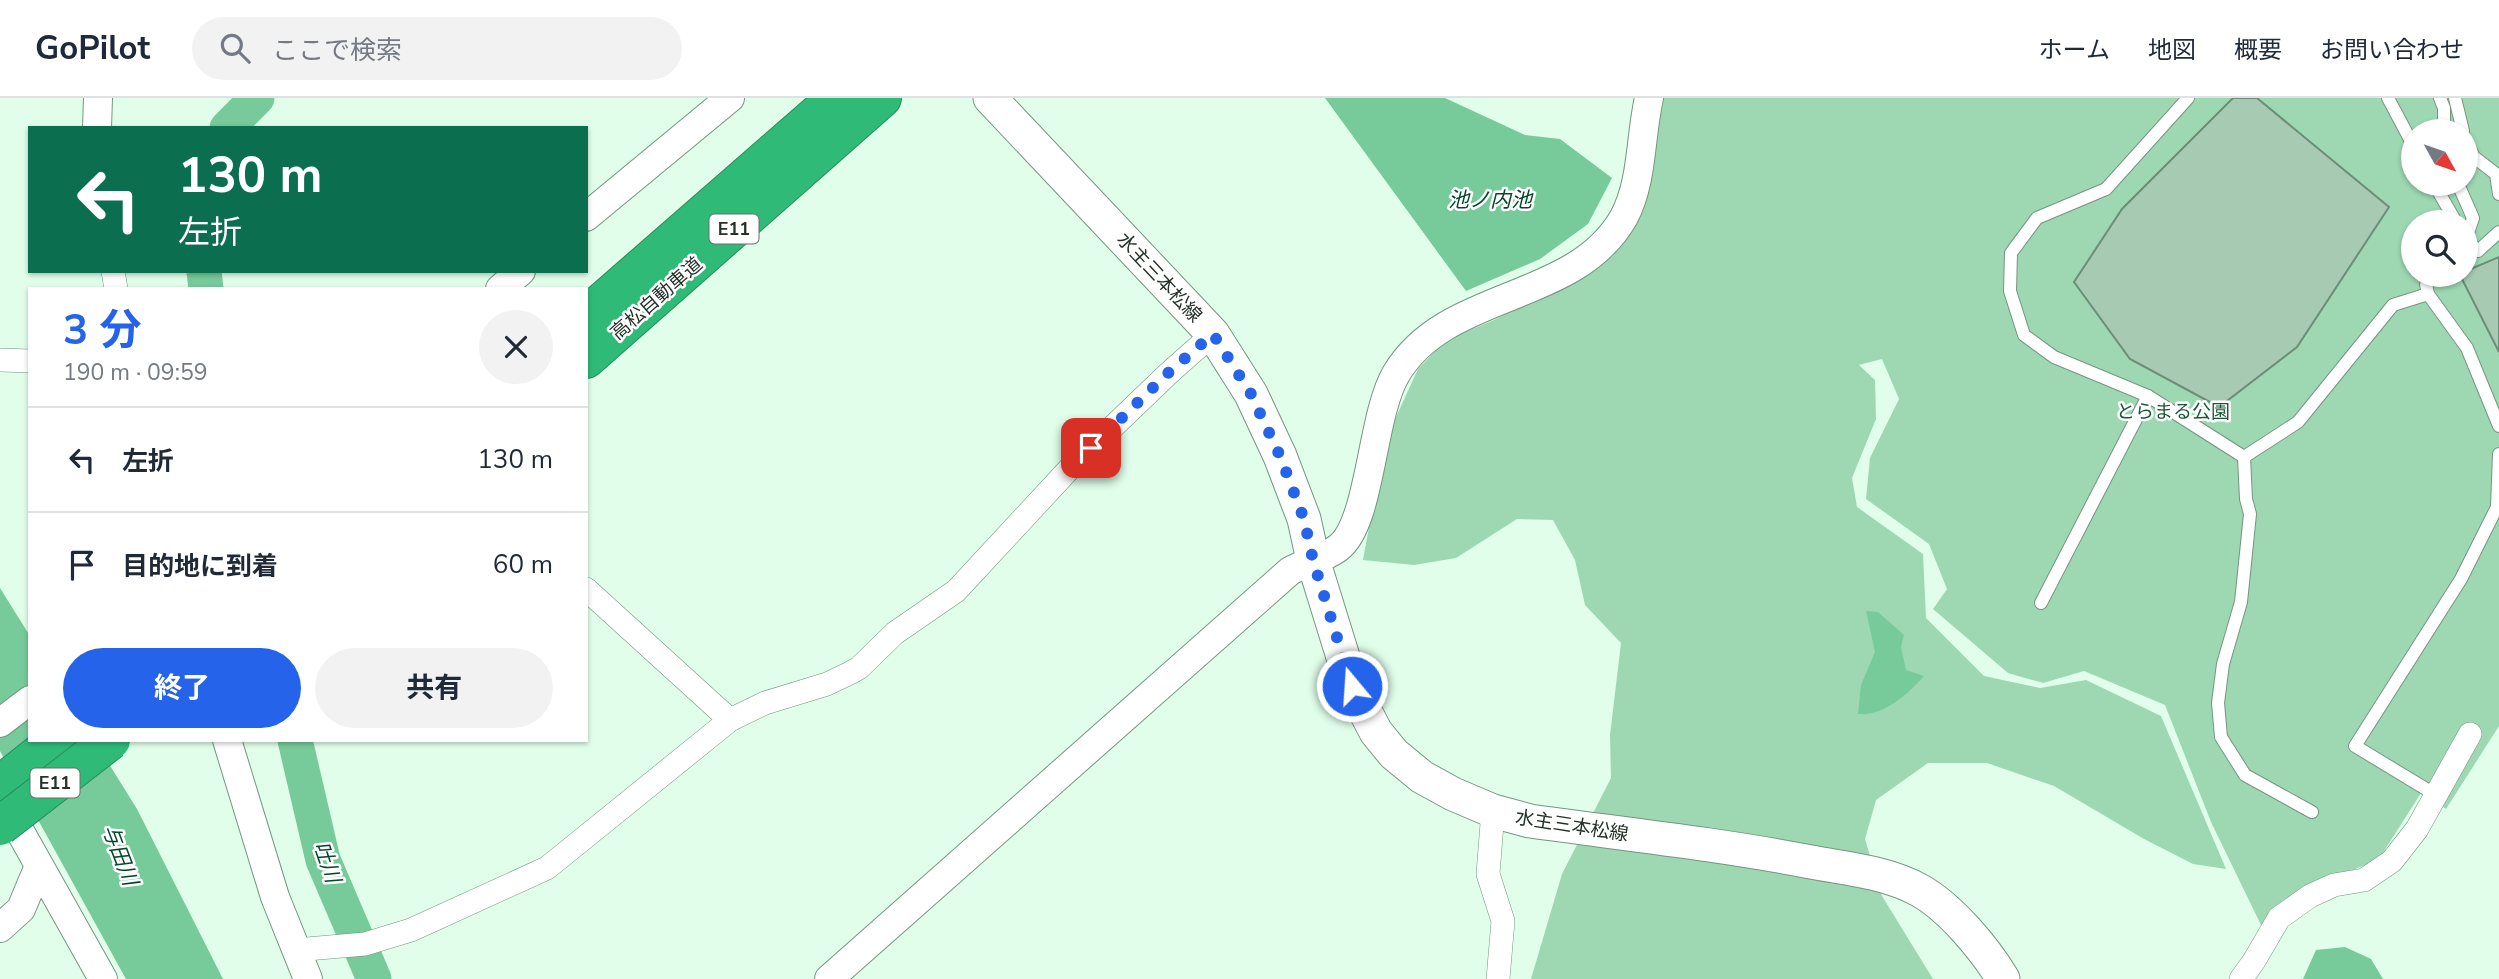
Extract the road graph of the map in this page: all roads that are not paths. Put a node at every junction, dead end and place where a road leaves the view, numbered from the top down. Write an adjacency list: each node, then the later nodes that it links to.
1 (98, 98): 14 (street)
2 (730, 98): 18 (street)
3 (836, 98): 24 (highway, 高松自動車道 / E11)
4 (882, 98): 26 (highway, 高松自動車道 / E11)
5 (990, 98): 25 (main road, 水主三本松線)
6 (1649, 98): 33 (street)
7 (2188, 98): 29 (lane)
8 (2388, 98): 13 (lane)
9 (2440, 98): 11 (lane)
10 (2455, 98): 12 (lane)
11 (2444, 119)
12 (2459, 119)
13 (2401, 122)
14 (97, 126)
15 (2478, 160): 16 (lane)
16 (2499, 194)
17 (2463, 196): 19 (lane)
18 (588, 215)
19 (2499, 232)
20 (519, 273): 21 (street)
21 (502, 287)
22 (2427, 287): 23 (lane)
23 (2428, 294): 30 (lane); 32 (lane)
24 (588, 314)
25 (1213, 334): 33 (main road, 水主三本松線); 37 (street)
26 (588, 357)
27 (0, 360): 28 (street)
28 (28, 361)
29 (2148, 396): 32 (lane); 35 (lane)
30 (2499, 426)
31 (2499, 454): 45 (lane)
32 (2244, 457): 47 (lane)
33 (1313, 560): 46 (main road, 水主三本松線); 54 (street)
34 (588, 591): 37 (street)
35 (2041, 603)
36 (28, 702): 38 (street)
37 (730, 720): 51 (street)
38 (0, 723)
39 (2470, 734): 45 (street)
40 (54, 742): 43 (highway, E11)
41 (108, 742): 48 (highway, E11, bridge)
42 (228, 742): 51 (street)
43 (0, 785)
44 (0, 795): 49 (street)
45 (2436, 795): 57 (street)
46 (1493, 811): 55 (street); 56 (main road, 水主三本松線)
47 (2312, 812)
48 (0, 826)
49 (39, 866): 50 (street); 52 (street)
50 (0, 928)
51 (295, 950): 53 (street)
52 (103, 979)
53 (308, 979)
54 (829, 979)
55 (1498, 979)
56 (2003, 979)
57 (2241, 979)

